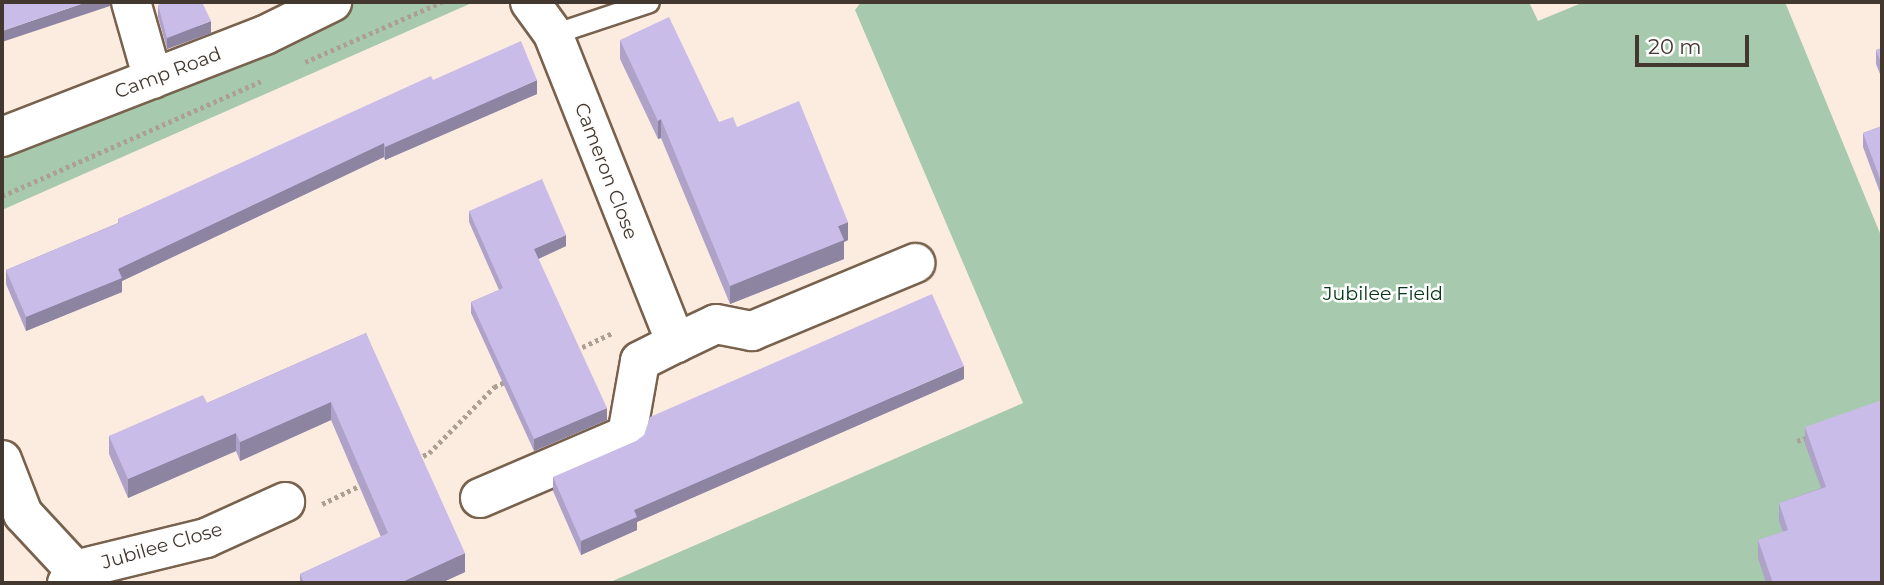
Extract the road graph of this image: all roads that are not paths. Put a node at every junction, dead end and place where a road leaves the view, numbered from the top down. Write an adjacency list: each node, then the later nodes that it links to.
1 (131, 2): 6 (street)
2 (332, 2): 6 (street, Camp Road)
3 (530, 2): 5 (street, Cameron Close)
4 (649, 2): 5 (lane)
5 (553, 34): 9 (street, Cameron Close)
6 (153, 79): 7 (street, Camp Road)
7 (2, 137)
8 (915, 263): 9 (street)
9 (668, 327): 11 (street)
10 (2, 460): 13 (street, Jubilee Close)
11 (480, 498)
12 (285, 502): 13 (street, Jubilee Close)
13 (71, 577)

